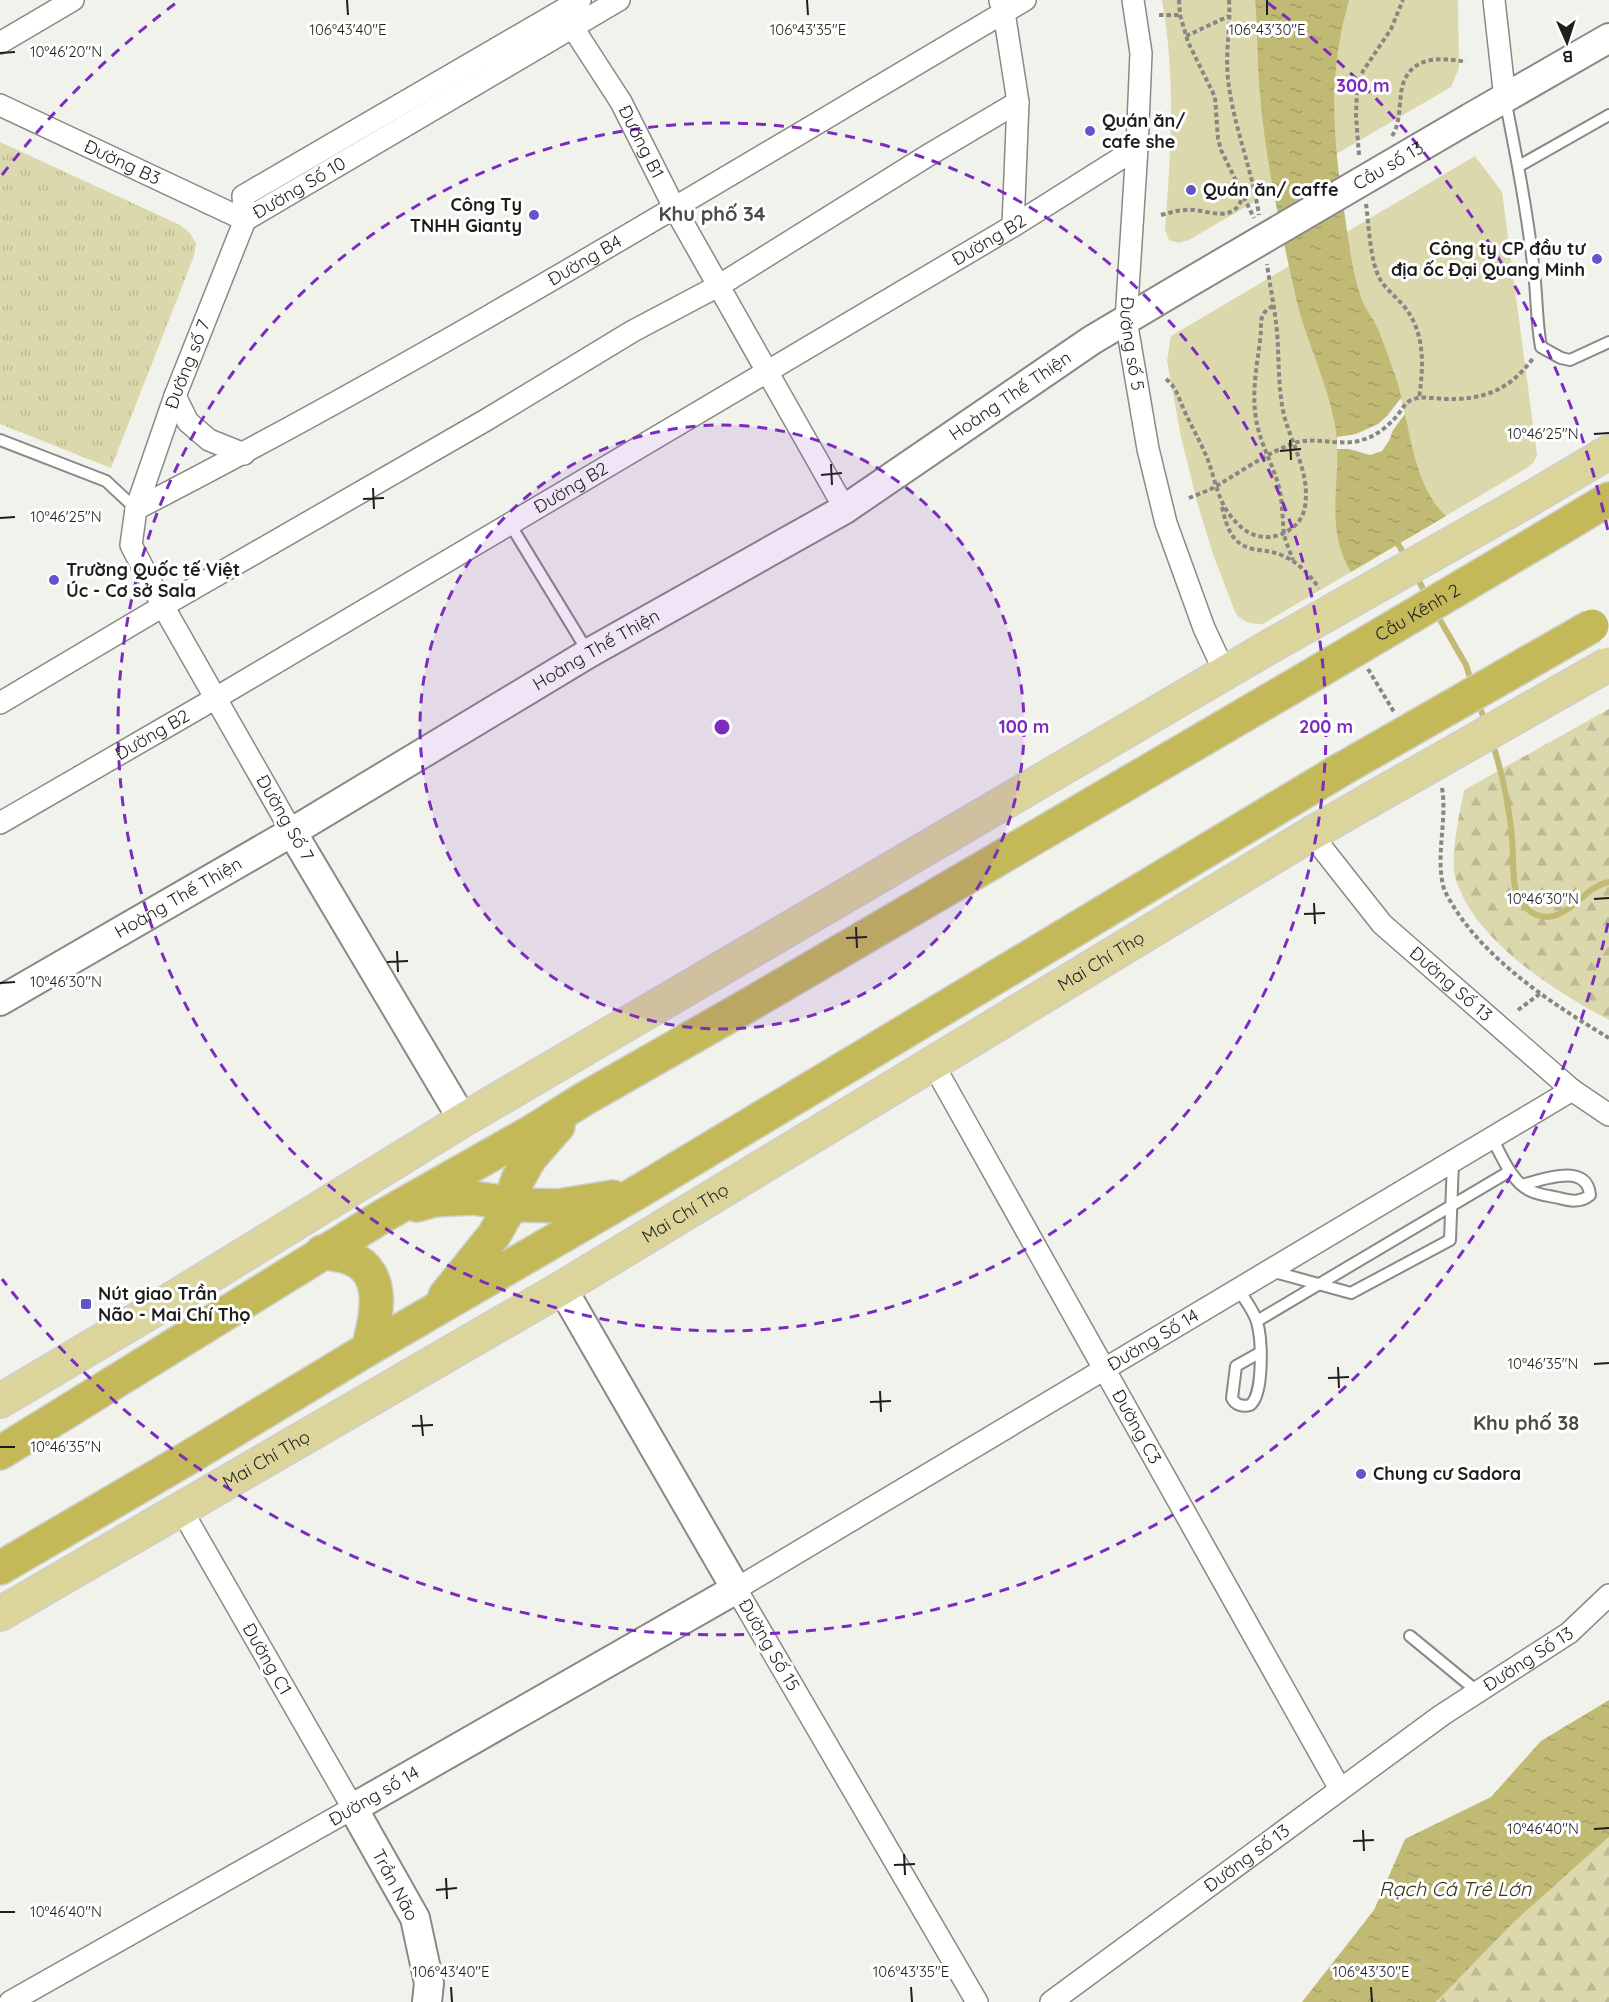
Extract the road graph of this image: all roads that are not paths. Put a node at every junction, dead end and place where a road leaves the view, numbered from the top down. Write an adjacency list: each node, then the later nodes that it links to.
1 (73, 0): 10 (street)
2 (580, 0): 8 (street, Đường Số 10)
3 (619, 0): 8 (street, Đường Số 10)
4 (1025, 0): 7 (street, Đường B4)
5 (1133, 0): 15 (street, Đường số 5)
6 (1494, 0): 11 (street)
7 (1002, 6): 12 (street); 17 (street, Đường B4)
8 (567, 19): 17 (street, Đướng B1); 18 (street, Đường Số 10)
9 (1609, 38): 11 (street)
10 (0, 43)
11 (1505, 99): 16 (lane); 21 (street, Cầu số 13, bridge)
12 (1018, 102): 19 (street); 20 (street)
13 (0, 105): 18 (street, Đường B3)
14 (1609, 115): 16 (lane)
15 (1137, 148): 19 (street, Đường B2); 22 (street, Đường số 5)
16 (1519, 166): 23 (lane)
17 (675, 209): 20 (street, Đướng B1); 28 (street, Đường B4)
18 (245, 220): 25 (street, Đường số 7)
19 (1013, 226): 24 (street, Đường B2)
20 (720, 285): 24 (street, Đướng B1); 33 (street)
21 (1183, 286): 22 (street, Hoàng Thế Thiện)
22 (1126, 320): 31 (street, Hoàng Thế Thiện); 37 (street, Đường số 5)
23 (1609, 342)
24 (767, 372): 31 (street, Đướng B1); 32 (street, Đường B2)
25 (175, 396): 28 (street); 30 (street, Đường số 7)
26 (0, 440): 30 (lane)
27 (1609, 452): 37 (main road, bridge)
28 (244, 454): 30 (street, Đường B4)
29 (1609, 499): 46 (highway, Cầu Kênh 2, bridge)
30 (136, 509): 33 (street, Đường Số 7)
31 (845, 509): 35 (street, Hoàng Thế Thiện)
32 (510, 524): 35 (lane); 38 (street, Đường B2)
33 (163, 606): 38 (street, Đường Số 7); 39 (street)
34 (1601, 621): 54 (highway, bridge)
35 (589, 653): 41 (street, Hoàng Thế Thiện)
36 (1609, 664): 42 (main road, Mai Chí Thọ, bridge)
37 (1225, 673): 48 (main road)
38 (216, 698): 40 (street, Đường B2); 41 (street, Đường Số 7)
39 (0, 703)
40 (0, 823)
41 (292, 832): 43 (street, Hoàng Thế Thiện); 48 (street, Đường Số 7)
42 (1311, 834): 44 (main road, Mai Chí Thọ); 45 (street, Đường Số 13)
43 (0, 1001)
44 (933, 1064): 62 (main road, Mai Chí Thọ); 68 (street, Đường C3)
45 (1572, 1090): 47 (street, Đường Số 13); 49 (street, Đường Số 14)
46 (584, 1099): 50 (highway); 55 (highway)
47 (1609, 1115)
48 (463, 1120): 50 (main road); 69 (main road)
49 (1491, 1138): 51 (street, Đường Số 14); 52 (lane)
50 (484, 1159): 55 (highway); 57 (highway)
51 (1453, 1161): 56 (lane); 60 (street, Đường Số 14)
52 (1510, 1171): 53 (lane); 56 (lane)
53 (1522, 1185): 53 (lane)
54 (638, 1192): 55 (highway); 58 (highway)
55 (510, 1203): 57 (highway); 58 (highway); 64 (highway)
56 (1452, 1205): 61 (lane); 61 (lane)
57 (383, 1216): 59 (highway)
58 (538, 1250): 62 (main road); 64 (highway)
59 (322, 1252): 66 (highway); 70 (highway)
60 (1270, 1270): 61 (lane); 63 (street, Đường Số 14)
61 (1319, 1284): 65 (lane)
62 (562, 1288): 71 (main road, Mai Chí Thọ); 73 (street, Đường Số 15)
63 (1239, 1290): 65 (lane); 68 (street, Đường Số 14)
64 (429, 1314): 66 (highway)
65 (1257, 1321): 67 (lane)
66 (368, 1349): 72 (highway)
67 (1262, 1352): 67 (lane)
68 (1104, 1370): 73 (street, Đường Số 14); 79 (street, Đường C3)
69 (0, 1401)
70 (0, 1453)
71 (182, 1509): 75 (main road, Mai Chí Thọ); 80 (street, Đường C1)
72 (0, 1568)
73 (736, 1589): 80 (street, Đường số 14); 83 (street, Đường Số 15)
74 (1609, 1595): 77 (street, Đường Số 13)
75 (0, 1614)
76 (1410, 1636): 77 (lane)
77 (1478, 1692): 78 (street, Đường Số 13)
78 (1442, 1715): 79 (street, Đường số 13)
79 (1340, 1789): 84 (street, Đường số 13)
80 (353, 1808): 81 (street, Đường số 14); 82 (street, Trần Não)
81 (10, 2002)
82 (428, 2002)
83 (977, 2002)
84 (1051, 2002)

